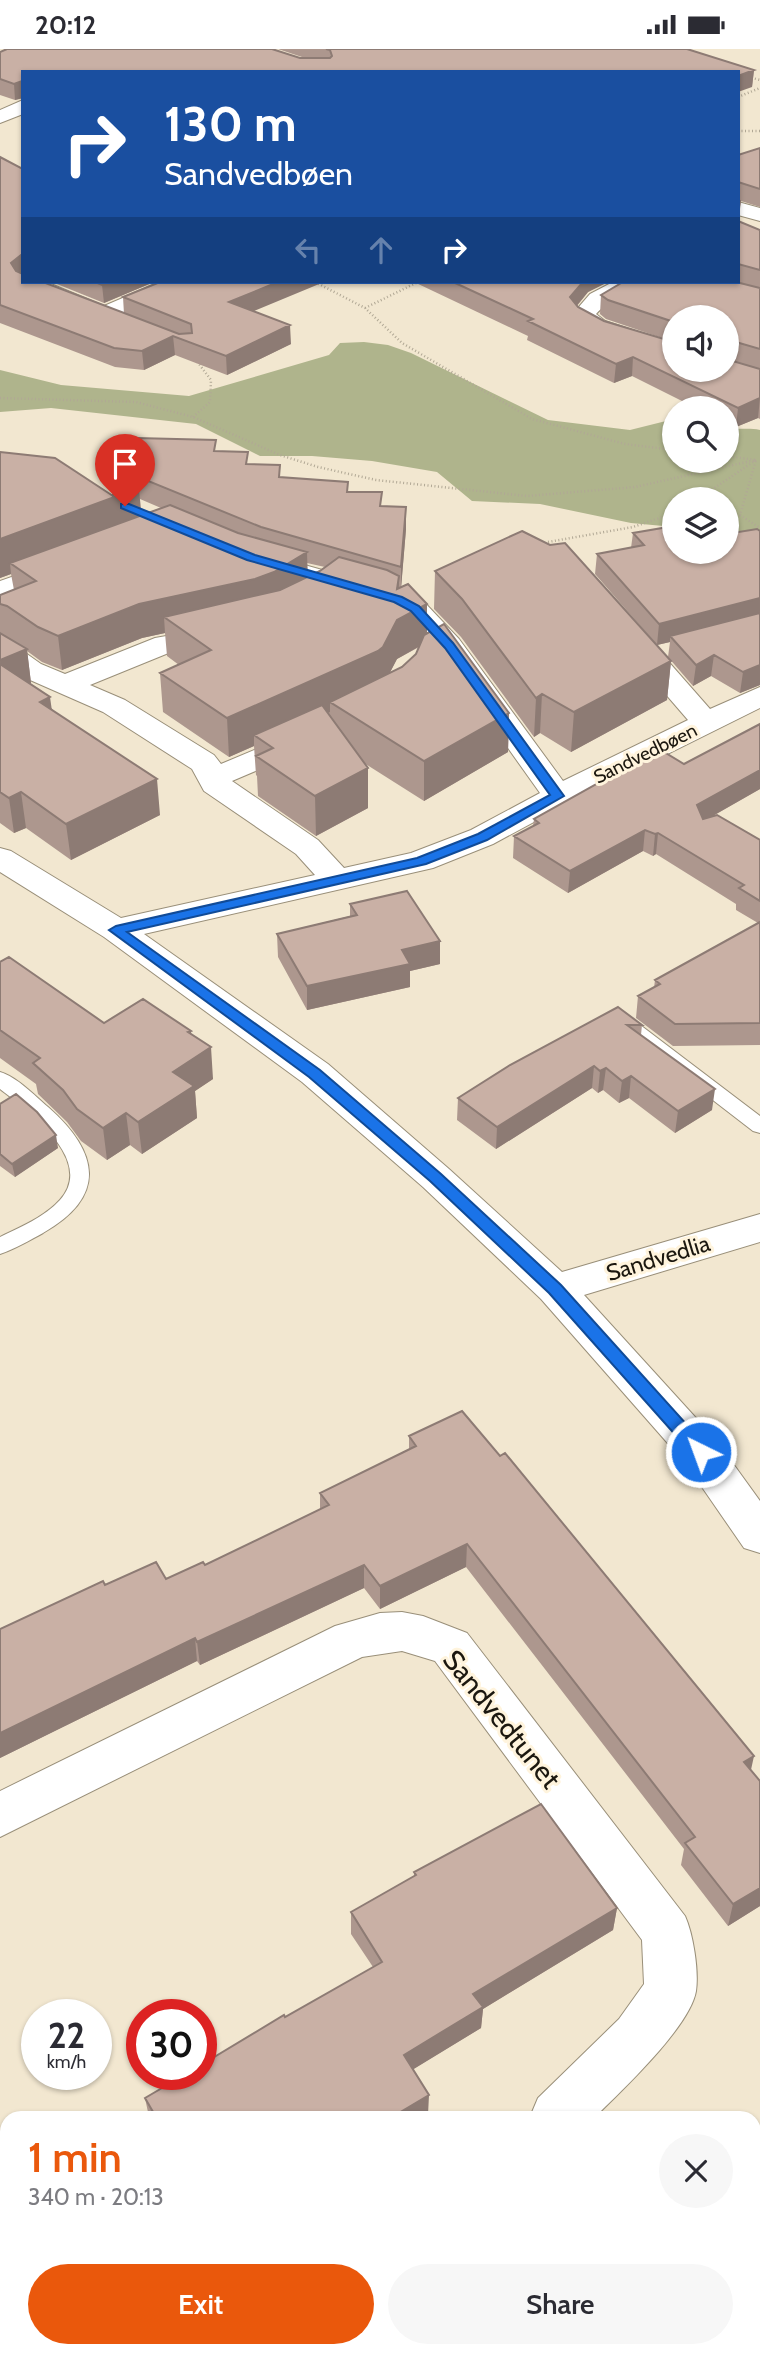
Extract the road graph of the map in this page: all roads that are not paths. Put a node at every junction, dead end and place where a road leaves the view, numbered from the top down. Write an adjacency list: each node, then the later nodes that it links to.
1 (21, 107): 2 (street)
2 (0, 117)
3 (740, 209): 4 (street)
4 (760, 215)
5 (30, 284): 6 (street)
6 (174, 284)
7 (627, 284): 8 (street)
8 (662, 348)
9 (228, 548): 11 (street)
10 (88, 558): 12 (street)
11 (334, 582): 13 (street); 22 (street)
12 (0, 591)
13 (308, 604)
14 (620, 624): 19 (street, Sandvedbøen)
15 (244, 630): 17 (street)
16 (0, 648): 17 (street)
17 (67, 684): 21 (street)
18 (760, 696): 19 (street)
19 (706, 723): 22 (street, Sandvedbøen)
20 (328, 728): 21 (street)
21 (212, 778): 24 (street)
22 (558, 796): 24 (street, Sandvedbøen)
23 (0, 858): 25 (street)
24 (337, 880): 25 (street, Sandvedbøen)
25 (116, 930): 31 (street)
26 (612, 1013): 28 (lane)
27 (0, 1079): 30 (lane)
28 (760, 1126)
29 (760, 1228): 31 (street, Sandvedlia)
30 (0, 1246)
31 (555, 1289): 32 (street)
32 (760, 1535)
33 (0, 1815): 34 (street, Sandvedtunet)
34 (563, 2111)

